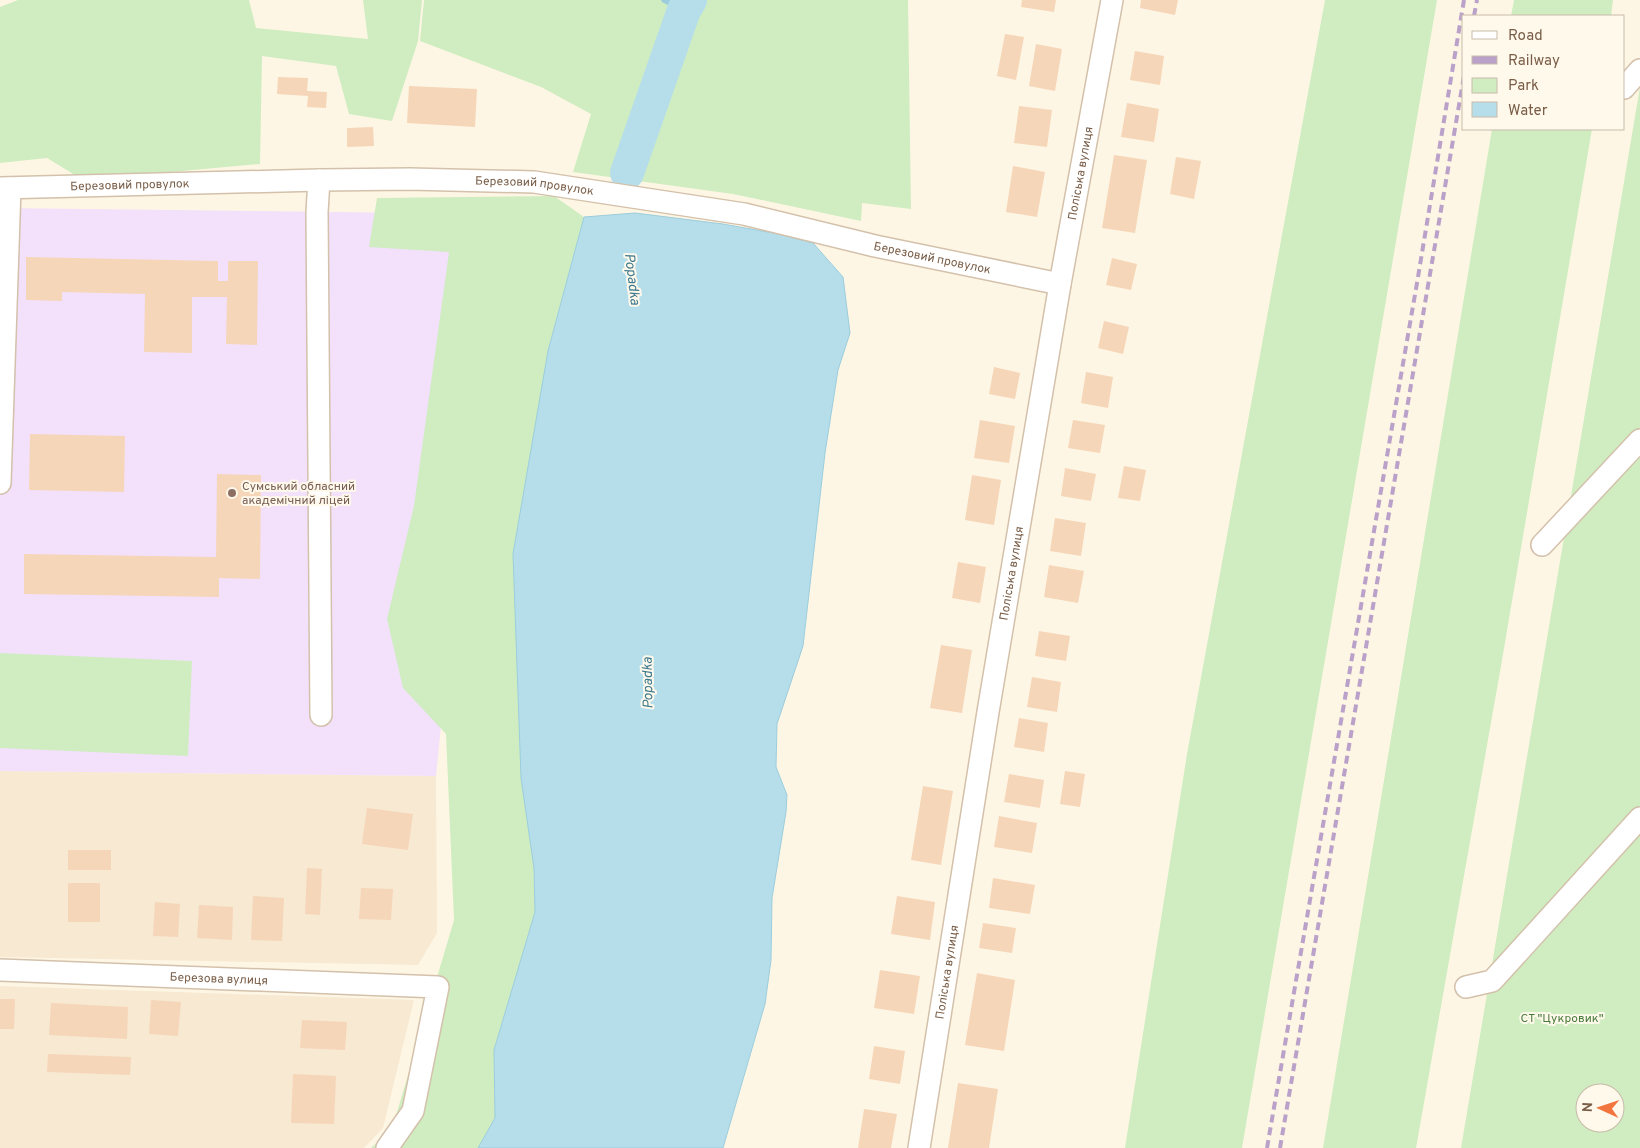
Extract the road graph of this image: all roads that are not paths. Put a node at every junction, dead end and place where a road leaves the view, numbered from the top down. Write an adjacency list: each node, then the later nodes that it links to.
1 (1112, 0): 6 (street, Поліська вулиця)
2 (1640, 70): 3 (street)
3 (1625, 87)
4 (319, 180): 5 (street, Березовий провулок); 6 (street, Березовий провулок); 10 (street)
5 (5, 188): 8 (street)
6 (1060, 284): 15 (street, Поліська вулиця)
7 (1640, 440): 9 (street)
8 (0, 483)
9 (1542, 545)
10 (321, 715)
11 (1640, 818): 13 (street)
12 (0, 970): 14 (street, Березова вулиця)
13 (1466, 987)
14 (387, 1148)
15 (919, 1148)

